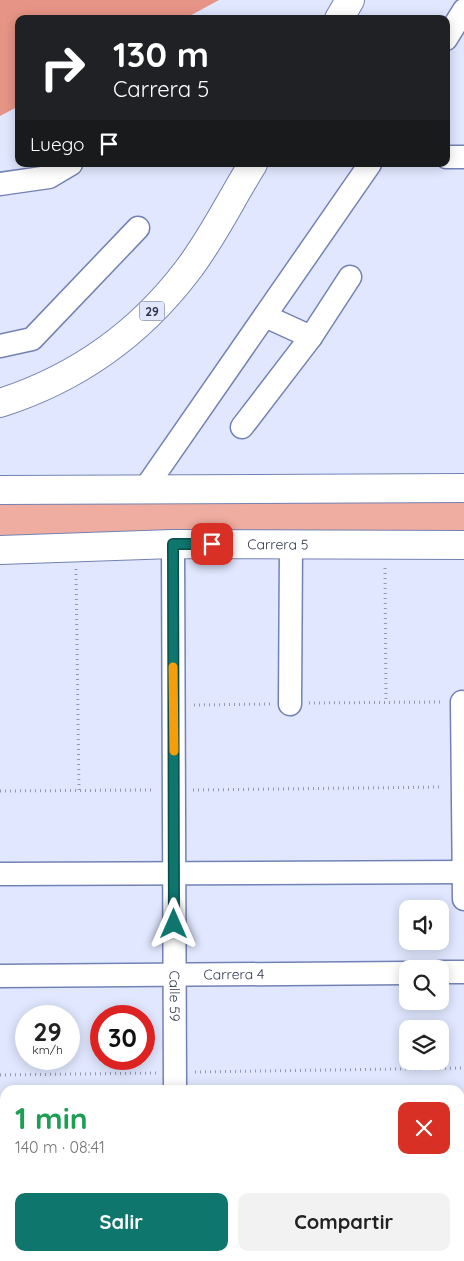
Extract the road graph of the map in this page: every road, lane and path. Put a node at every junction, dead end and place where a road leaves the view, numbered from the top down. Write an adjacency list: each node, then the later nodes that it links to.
1 (350, 0): 3 (main road)
2 (464, 10): 4 (street)
3 (341, 15)
4 (450, 33)
5 (450, 157): 6 (street)
6 (464, 157)
7 (66, 167): 10 (street)
8 (251, 167): 16 (main road, 29)
9 (368, 167): 13 (street)
10 (0, 184)
11 (138, 228): 15 (street)
12 (350, 277): 14 (street)
13 (265, 316): 14 (street); 20 (street)
14 (311, 337): 17 (street)
15 (0, 346)
16 (0, 402)
17 (242, 427)
18 (464, 488): 20 (main road)
19 (0, 490): 20 (main road)
20 (144, 490)
21 (173, 544): 22 (main road, Carrera 5); 25 (main road, Carrera 5); 30 (street, Calle 59)
22 (291, 544): 23 (main road, Carrera 5); 29 (street)
23 (385, 544): 24 (main road, Carrera 5); 28 (path)
24 (464, 545)
25 (76, 547): 26 (main road, Carrera 5); 34 (path)
26 (0, 550)
27 (462, 702): 28 (path); 31 (street)
28 (386, 703): 29 (path)
29 (290, 704): 30 (path)
30 (173, 705): 32 (street, Calle 59)
31 (463, 786): 32 (path); 35 (street)
32 (174, 790): 34 (path); 36 (street, Calle 59)
33 (0, 791): 34 (path)
34 (79, 791)
35 (464, 872): 36 (street); 38 (street)
36 (174, 873): 37 (street); 42 (street, Calle 59)
37 (0, 874)
38 (464, 899)
39 (449, 972): 40 (street)
40 (464, 972)
41 (399, 973): 42 (street, Carrera 4)
42 (175, 974): 43 (street, Carrera 4); 46 (street, Calle 59)
43 (0, 976)
44 (464, 1068): 46 (path)
45 (0, 1075): 46 (path)
46 (175, 1081)

